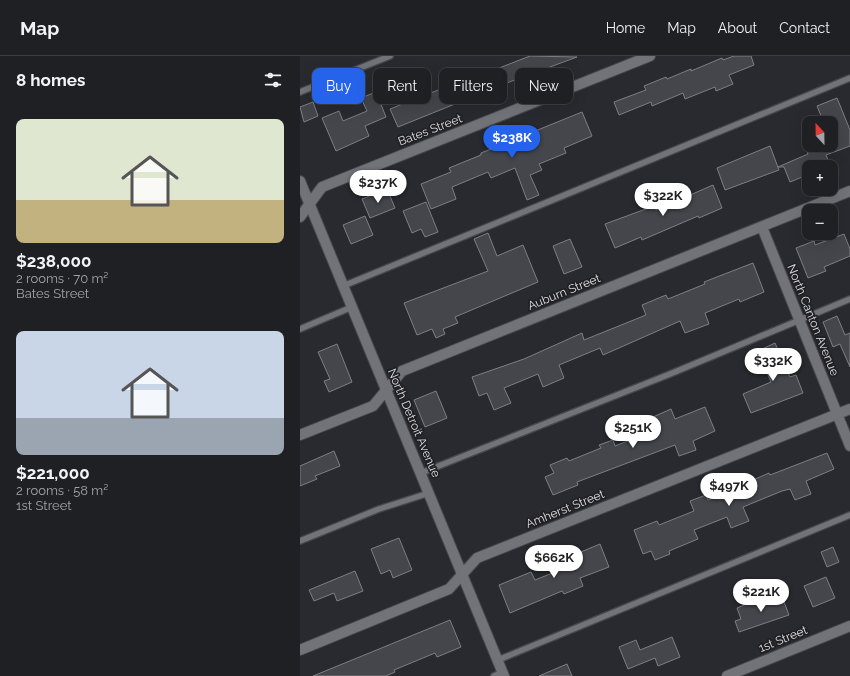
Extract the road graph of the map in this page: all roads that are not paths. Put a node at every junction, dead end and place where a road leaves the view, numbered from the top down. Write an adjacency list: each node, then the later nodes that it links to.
1 (390, 56): 4 (lane)
2 (650, 56): 7 (street, Bates Street)
3 (850, 78): 10 (lane)
4 (300, 92)
5 (300, 181): 7 (street, North Detroit Avenue)
6 (850, 191): 9 (street, Auburn Street)
7 (309, 204): 8 (street, Bates Street); 10 (street, North Detroit Avenue)
8 (300, 218)
9 (762, 227): 13 (street, North Canton Avenue); 15 (street, Auburn Street)
10 (343, 286): 12 (street, North Detroit Avenue)
11 (850, 299): 13 (lane)
12 (352, 307): 14 (lane); 15 (street, North Detroit Avenue)
13 (799, 320): 17 (street, North Canton Avenue); 20 (lane)
14 (300, 329)
15 (386, 390): 18 (street, Auburn Street); 20 (street, North Detroit Avenue)
16 (850, 409): 17 (street, Amherst Street)
17 (837, 414): 19 (street, North Canton Avenue); 24 (street, Amherst Street)
18 (300, 435)
19 (850, 446)
20 (421, 473): 21 (street, North Detroit Avenue)
21 (429, 493): 23 (lane); 24 (street, North Detroit Avenue)
22 (850, 515): 27 (lane)
23 (300, 541)
24 (463, 574): 26 (street, Amherst Street); 27 (street, North Detroit Avenue)
25 (850, 626): 29 (street, 1st Street)
26 (300, 650)
27 (498, 660): 28 (street, North Detroit Avenue)
28 (500, 675)
29 (727, 676)

